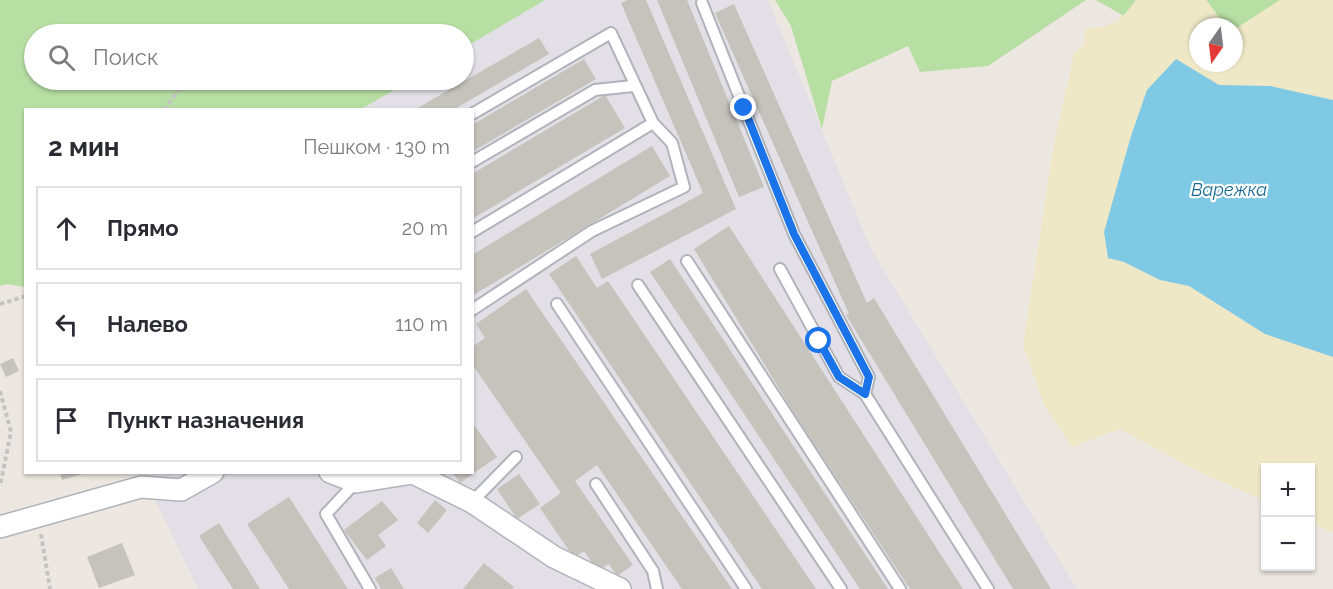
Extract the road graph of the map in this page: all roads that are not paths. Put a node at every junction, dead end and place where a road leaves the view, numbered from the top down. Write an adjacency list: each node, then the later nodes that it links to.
1 (702, 3): 12 (lane)
2 (633, 86): 3 (lane); 4 (lane); 5 (lane)
3 (474, 113)
4 (653, 123): 6 (lane); 11 (lane)
5 (474, 161)
6 (474, 231)
7 (687, 261): 28 (lane)
8 (780, 269): 12 (lane)
9 (638, 285): 27 (lane)
10 (557, 304): 26 (lane)
11 (474, 309)
12 (865, 394): 29 (lane)
13 (516, 457): 21 (lane)
14 (209, 474): 18 (street)
15 (335, 474): 19 (street)
16 (407, 474): 19 (street)
17 (415, 474): 21 (street)
18 (141, 479): 22 (street)
19 (356, 482): 23 (lane)
20 (596, 484): 25 (lane)
21 (472, 502): 24 (street)
22 (0, 527)
23 (370, 589)
24 (620, 589)
25 (657, 589)
26 (746, 589)
27 (841, 589)
28 (900, 589)
29 (987, 589)

